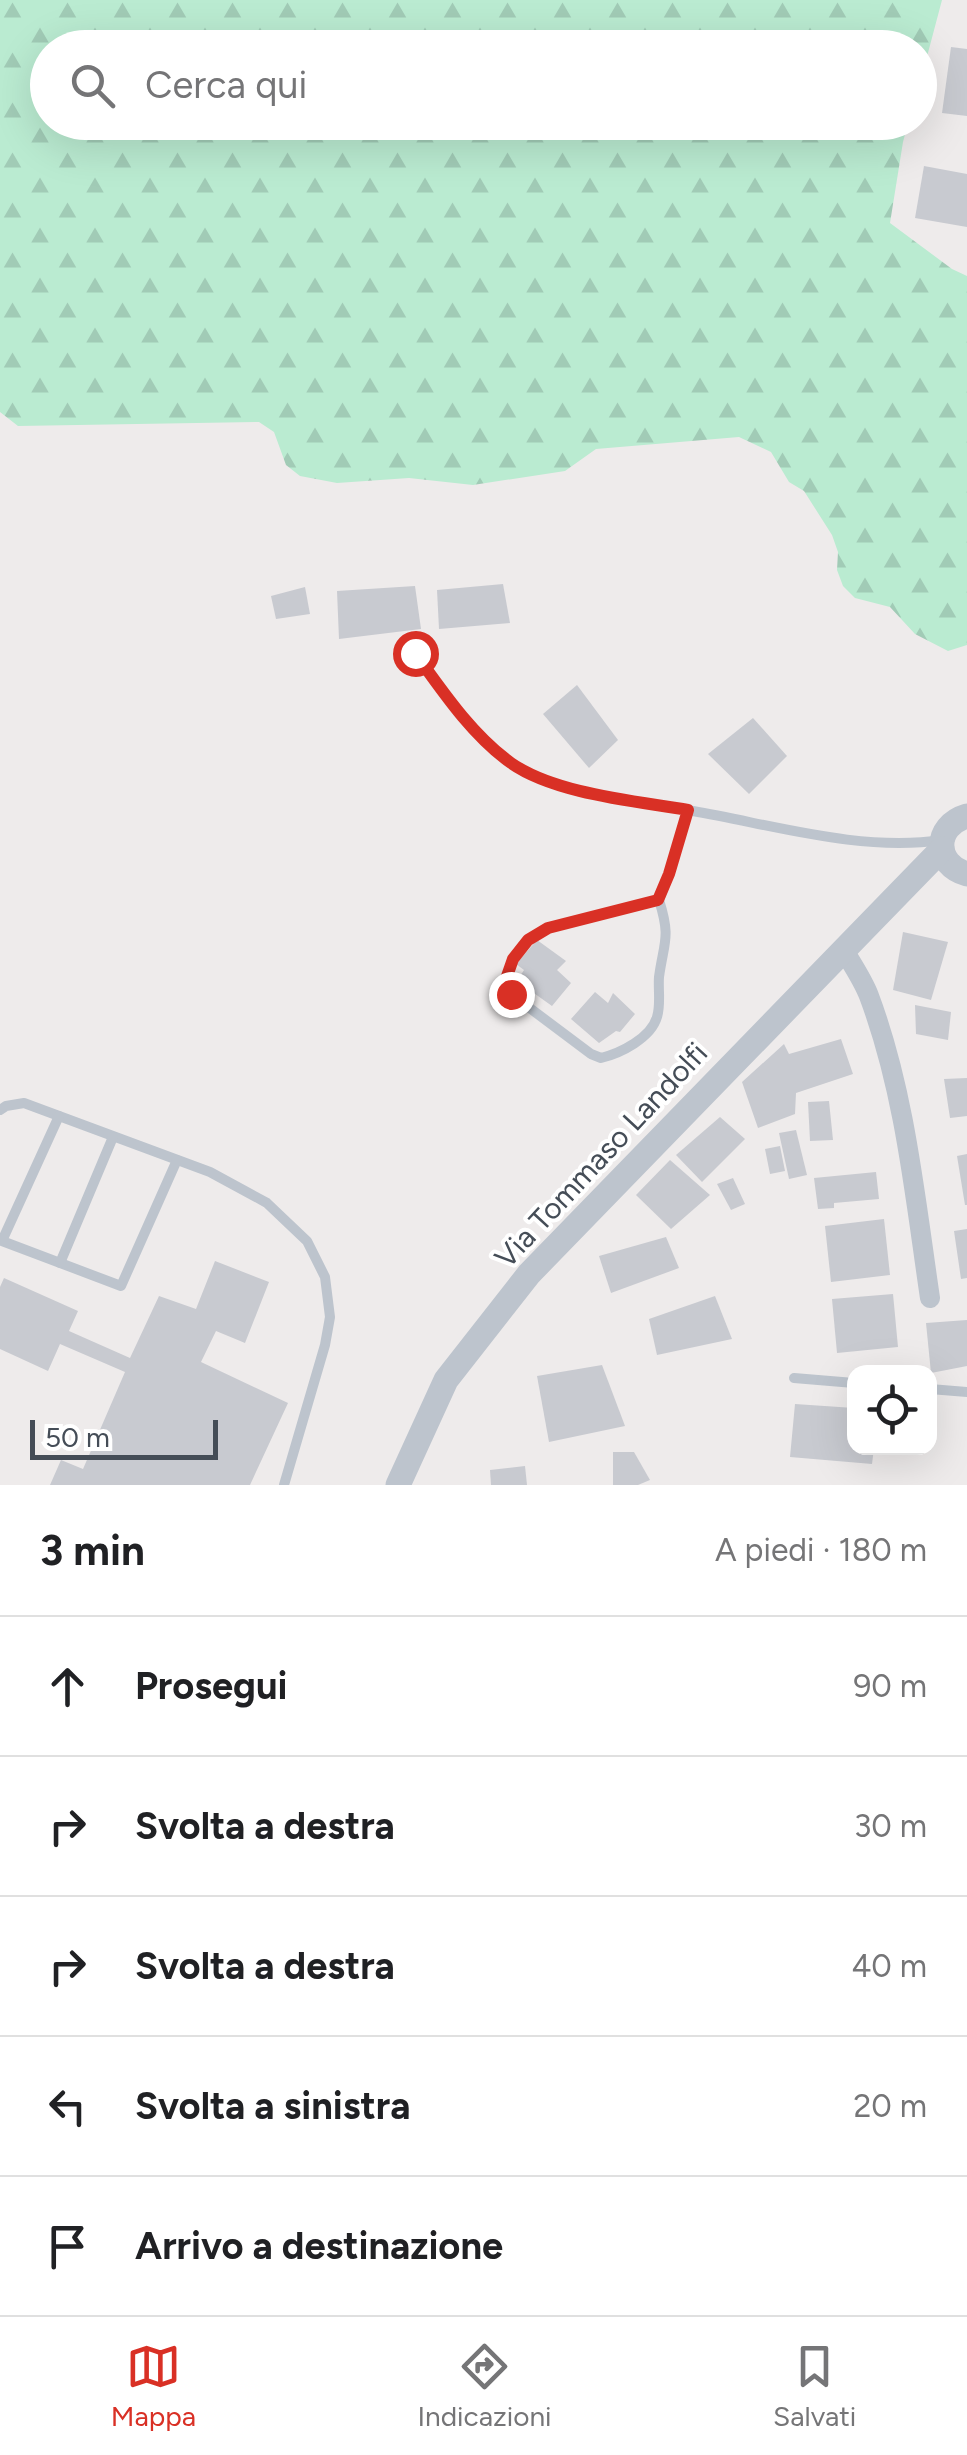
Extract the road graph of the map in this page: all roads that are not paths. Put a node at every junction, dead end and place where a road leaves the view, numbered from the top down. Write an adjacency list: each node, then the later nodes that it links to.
1 (415, 653): 2 (lane)
2 (688, 810): 4 (lane); 6 (lane)
3 (967, 816): 4 (street, Via Tommaso Landolfi)
4 (942, 845): 5 (street); 7 (street, Via Tommaso Landolfi)
5 (962, 873): 7 (street, Via Tommaso Landolfi)
6 (658, 900): 6 (lane)
7 (892, 900): 8 (street, Via Tommaso Landolfi)
8 (844, 949): 14 (street); 20 (street, Via Tommaso Landolfi)
9 (0, 1110): 10 (lane)
10 (59, 1116): 11 (lane); 13 (lane)
11 (114, 1136): 12 (lane); 13 (lane)
12 (177, 1160): 13 (lane); 19 (lane)
13 (60, 1263)
14 (930, 1298)
15 (794, 1378): 16 (lane)
16 (847, 1382)
17 (937, 1390): 18 (lane)
18 (967, 1392)
19 (284, 1485)
20 (398, 1485)

